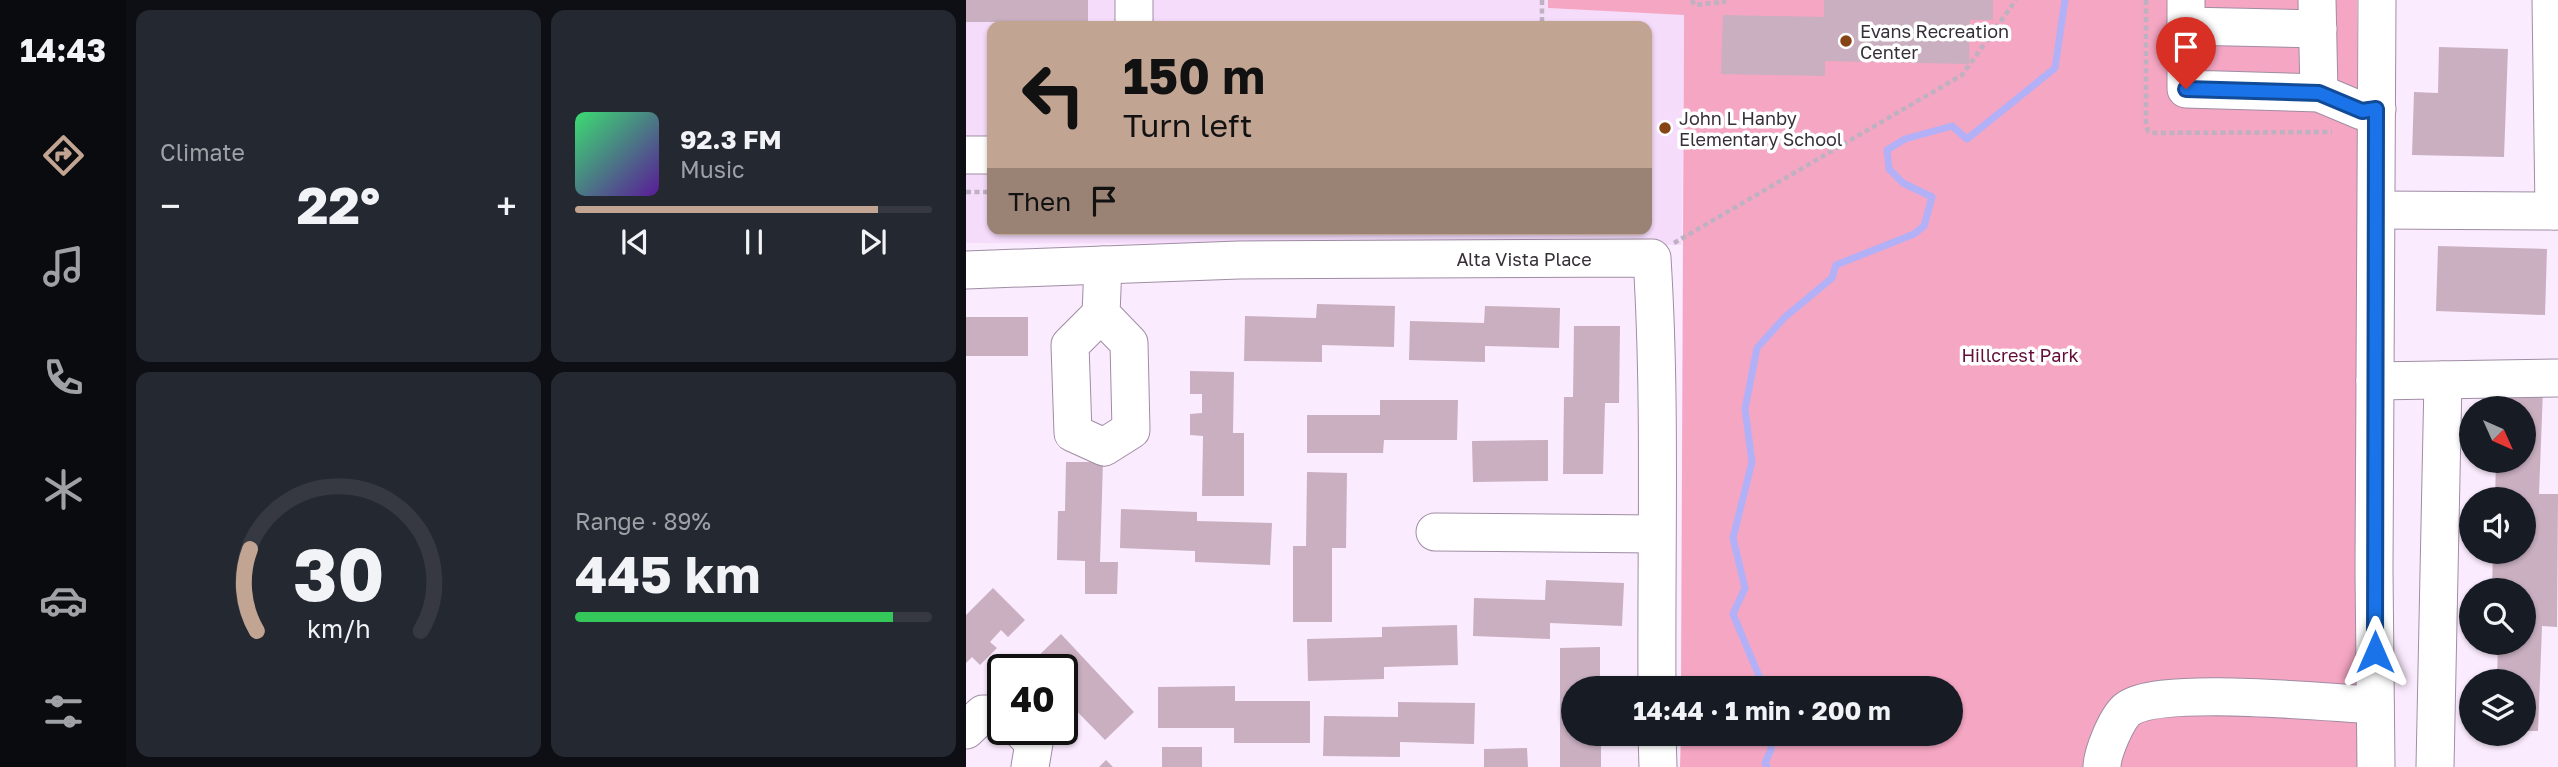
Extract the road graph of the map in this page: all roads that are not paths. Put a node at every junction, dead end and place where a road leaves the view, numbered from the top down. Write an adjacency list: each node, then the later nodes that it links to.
1 (1134, 0): 6 (street)
2 (2377, 0): 9 (street)
3 (2551, 0): 7 (street)
4 (2186, 13): 5 (street); 8 (street)
5 (2318, 15): 8 (street)
6 (1134, 21)
7 (2556, 80): 13 (street)
8 (2319, 93): 9 (street)
9 (2376, 109): 12 (street)
10 (966, 155): 11 (street)
11 (987, 155)
12 (2377, 210): 13 (street); 19 (street)
13 (2556, 211)
14 (1103, 265): 15 (street, Alta Vista Place); 16 (street); 21 (street, Alta Vista Place)
15 (966, 270)
16 (1101, 314)
17 (2558, 378): 18 (street)
18 (2443, 380): 19 (street); 32 (street)
19 (2375, 381): 23 (street)
20 (1435, 532): 21 (street)
21 (1656, 534): 22 (street)
22 (1657, 676)
23 (2375, 705): 30 (street); 31 (street)
24 (987, 714): 25 (street)
25 (966, 730)
26 (1034, 745): 28 (street)
27 (1657, 746): 29 (street)
28 (1030, 767)
29 (1658, 767)
30 (2102, 767)
31 (2376, 767)
32 (2435, 767)

